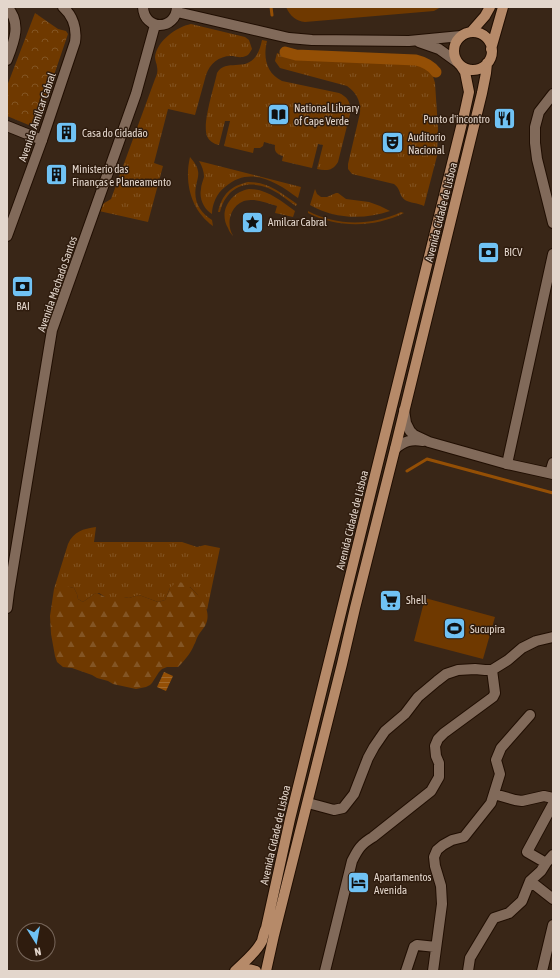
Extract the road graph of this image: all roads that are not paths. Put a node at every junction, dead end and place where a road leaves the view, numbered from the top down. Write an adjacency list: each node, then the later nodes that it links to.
1 (7, 7): 12 (street)
2 (63, 7): 17 (street, Avenida Amilcar Cabral)
3 (144, 7): 7 (street)
4 (490, 7): 8 (main road)
5 (503, 7): 11 (main road)
6 (177, 9): 7 (street); 10 (street)
7 (155, 25): 27 (street, Avenida Machado Santos)
8 (471, 32): 9 (main road); 11 (main road)
9 (461, 36): 10 (street); 14 (main road)
10 (409, 41): 14 (street)
11 (491, 49): 13 (main road)
12 (7, 60)
13 (487, 63): 14 (main road); 22 (main road, Avenida Cidade de Lisboa)
14 (459, 64): 41 (main road, Avenida Cidade de Lisboa)
15 (553, 94): 19 (street)
16 (7, 126): 17 (street)
17 (42, 140): 18 (street, Avenida Amilcar Cabral)
18 (10, 219): 20 (street, Avenida Amilcar Cabral)
19 (553, 223)
20 (7, 236)
21 (553, 254): 25 (street)
22 (404, 410): 23 (street); 24 (main road, Avenida Cidade de Lisboa)
23 (429, 442): 24 (street); 25 (street)
24 (395, 448): 33 (main road, Avenida Cidade de Lisboa)
25 (507, 464): 26 (street)
26 (552, 470)
27 (7, 608)
28 (553, 637): 29 (street)
29 (492, 670): 33 (street); 44 (street)
30 (530, 715): 31 (street)
31 (494, 794): 32 (street); 39 (street)
32 (553, 798)
33 (308, 803): 43 (main road, Avenida Cidade de Lisboa)
34 (553, 804): 35 (street)
35 (550, 859): 36 (street)
36 (530, 881): 37 (street); 47 (street)
37 (553, 899)
38 (553, 925): 48 (street)
39 (436, 947): 45 (street); 46 (street)
40 (553, 970): 49 (street)
41 (235, 971): 42 (main road)
42 (256, 971)
43 (266, 971)
44 (325, 971)
45 (406, 971)
46 (433, 971)
47 (468, 971)
48 (542, 971)
49 (546, 971)

